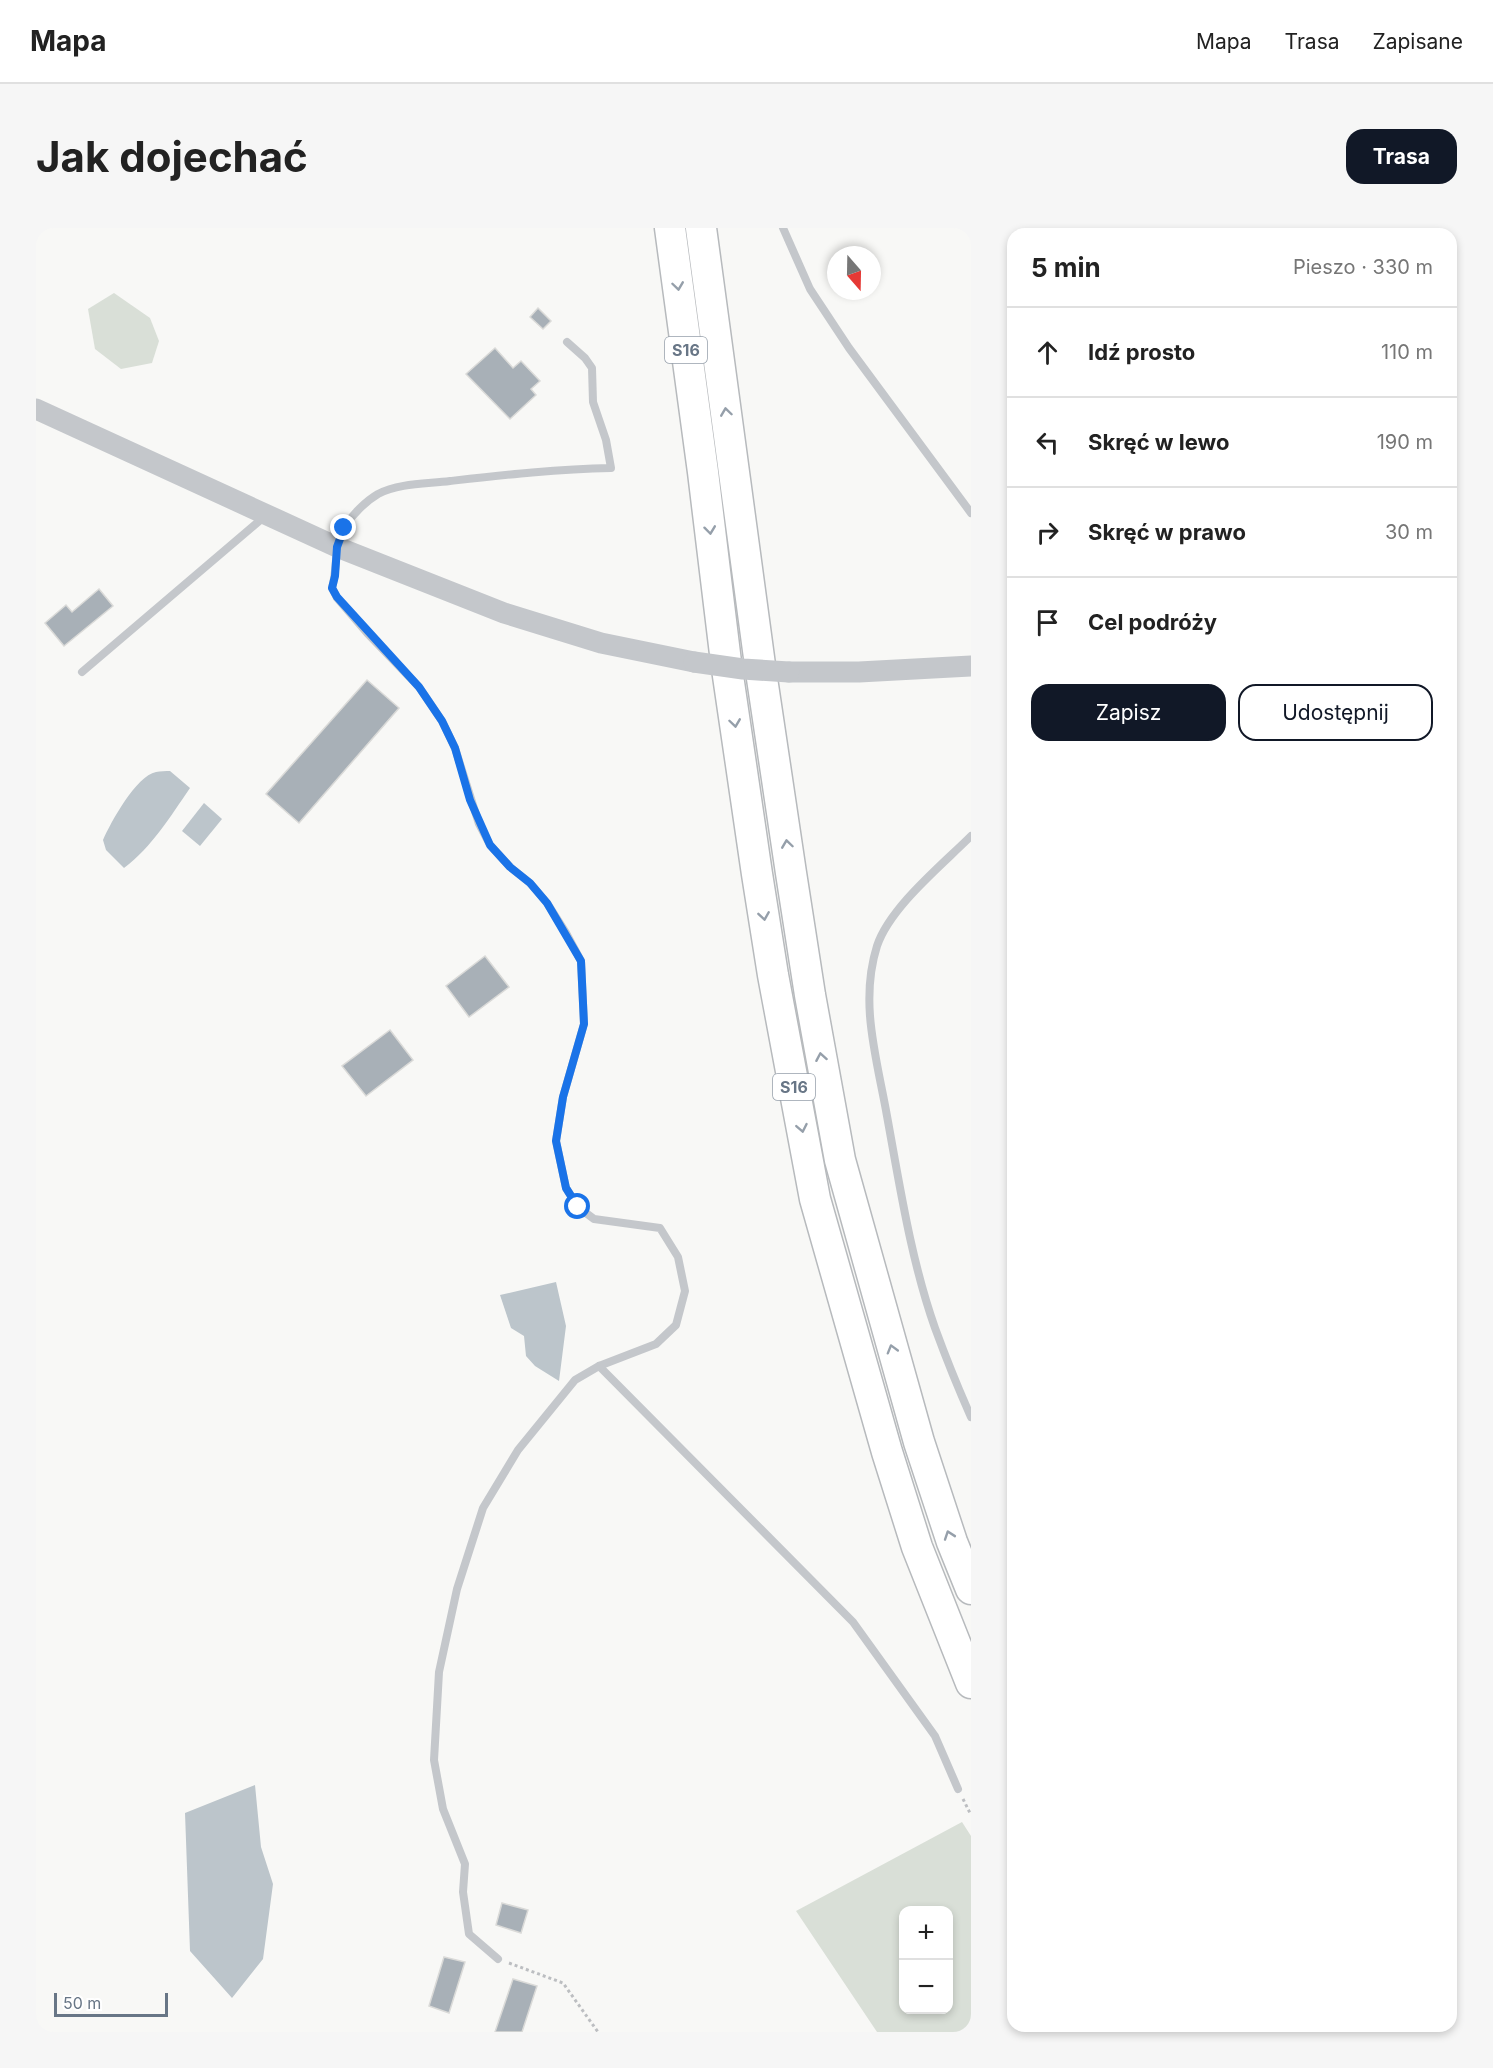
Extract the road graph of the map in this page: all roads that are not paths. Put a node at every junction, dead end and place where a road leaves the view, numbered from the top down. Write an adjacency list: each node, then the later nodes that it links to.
1 (670, 228): 15 (highway, S16, one-way to 15)
2 (701, 228): 14 (highway, S16, one-way to 2)
3 (783, 228): 6 (lane)
4 (567, 342): 8 (lane)
5 (36, 409): 7 (street)
6 (971, 513)
7 (266, 515): 8 (street); 10 (lane)
8 (337, 547): 9 (street, bridge); 12 (lane)
9 (971, 666)
10 (82, 672)
11 (971, 836): 13 (lane)
12 (599, 1366): 16 (lane); 17 (lane)
13 (971, 1416)
14 (971, 1589)
15 (971, 1683)
16 (958, 1789)
17 (498, 1959)

